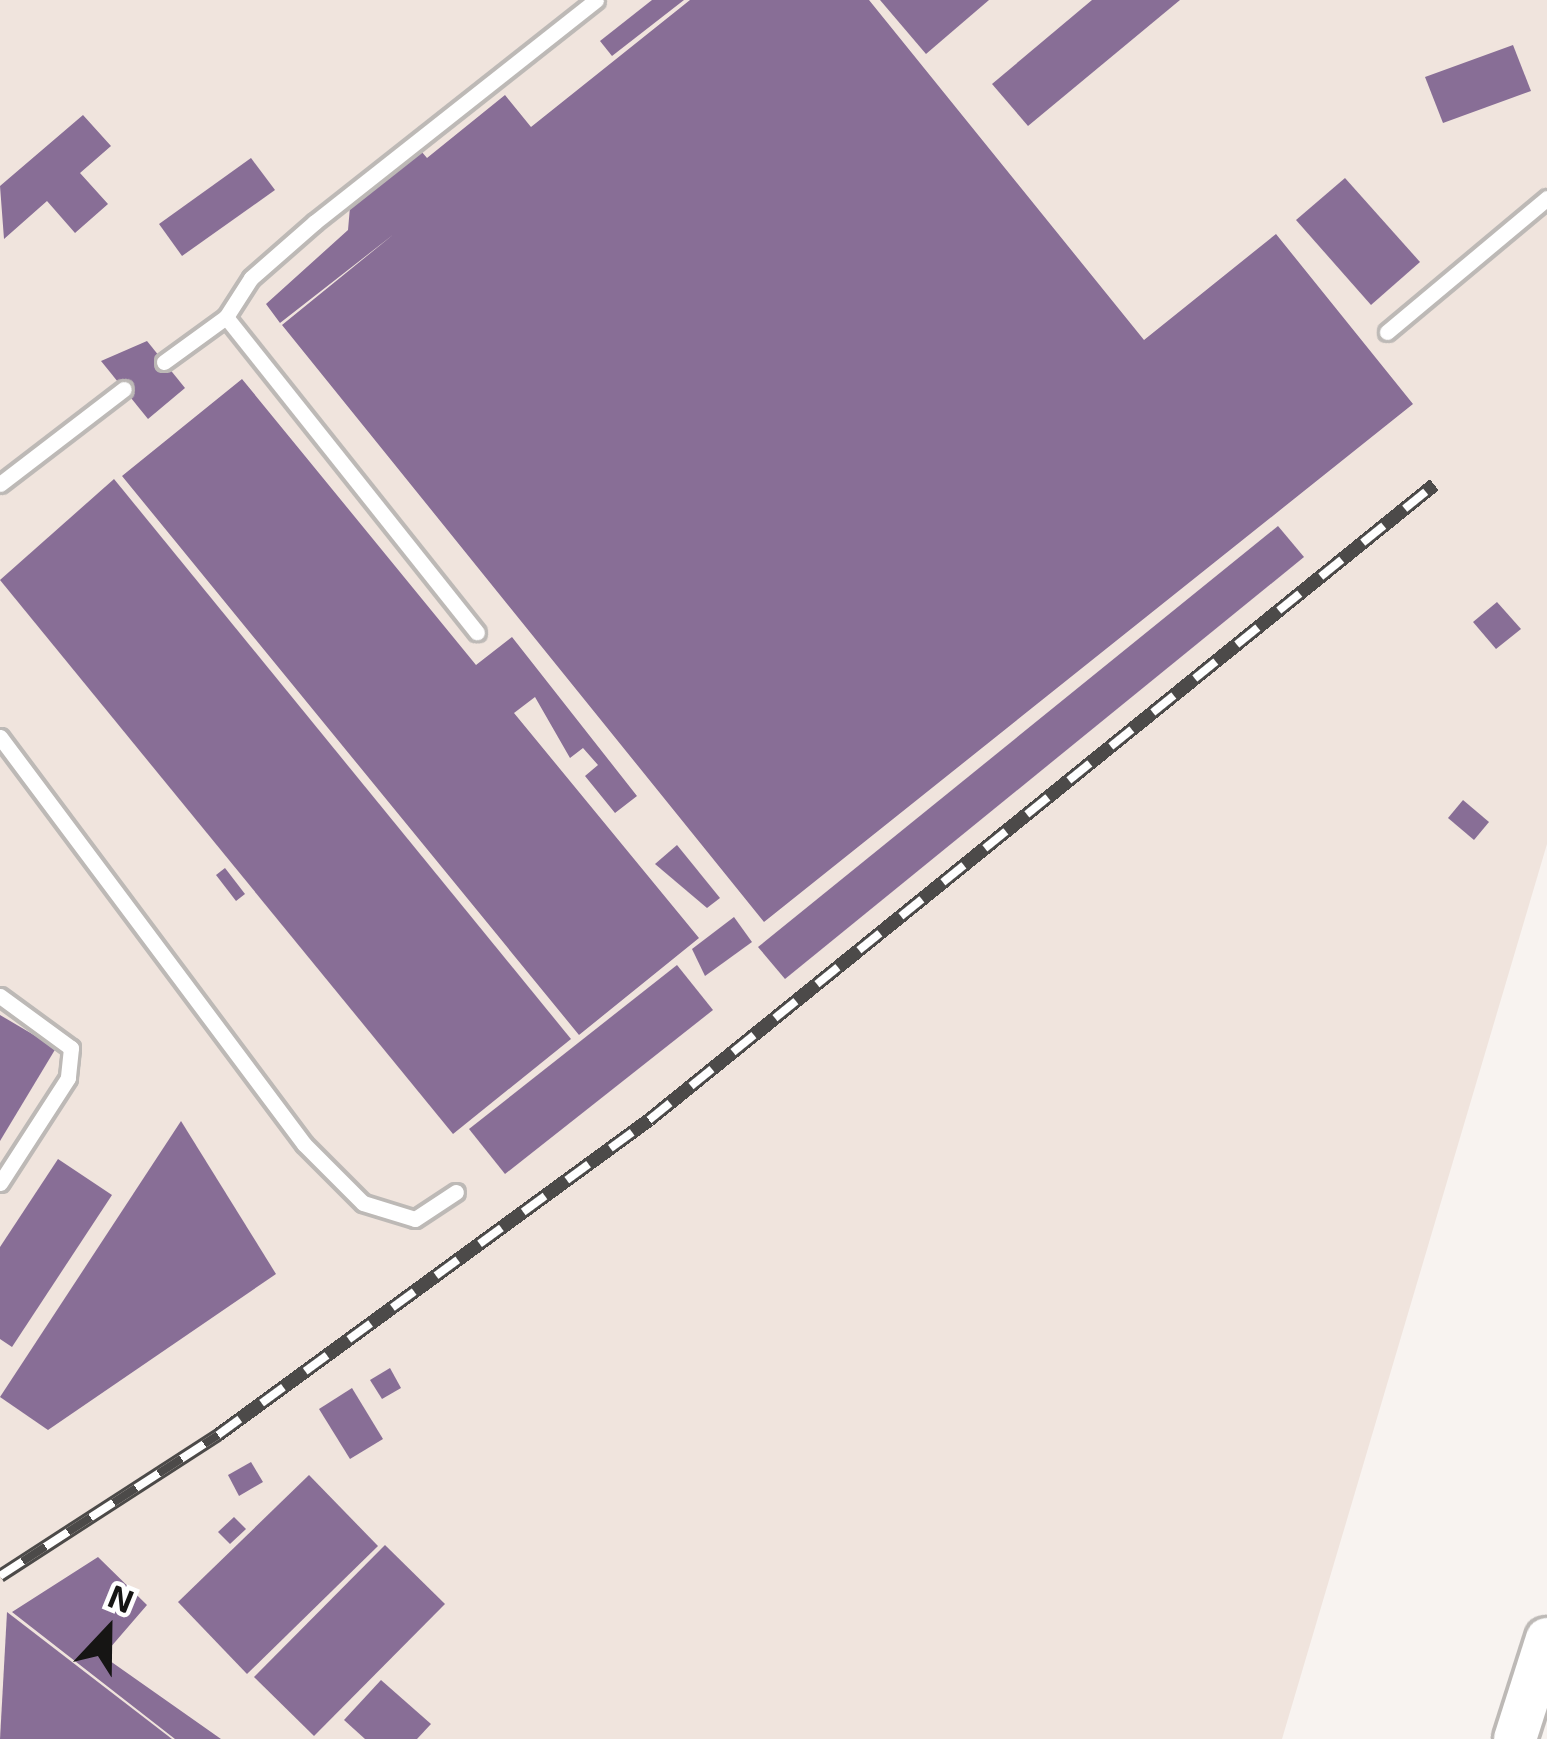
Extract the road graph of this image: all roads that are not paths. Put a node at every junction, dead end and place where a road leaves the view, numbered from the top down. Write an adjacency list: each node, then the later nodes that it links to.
1 (596, 0): 3 (lane)
2 (1547, 198): 4 (lane)
3 (226, 317): 5 (lane); 8 (lane)
4 (1387, 332)
5 (164, 362)
6 (124, 389): 7 (lane)
7 (0, 484)
8 (477, 632)
9 (0, 737): 12 (lane)
10 (0, 996): 11 (lane)
11 (0, 1183)
12 (457, 1192)
13 (1547, 1639): 14 (street)
14 (1515, 1739)

